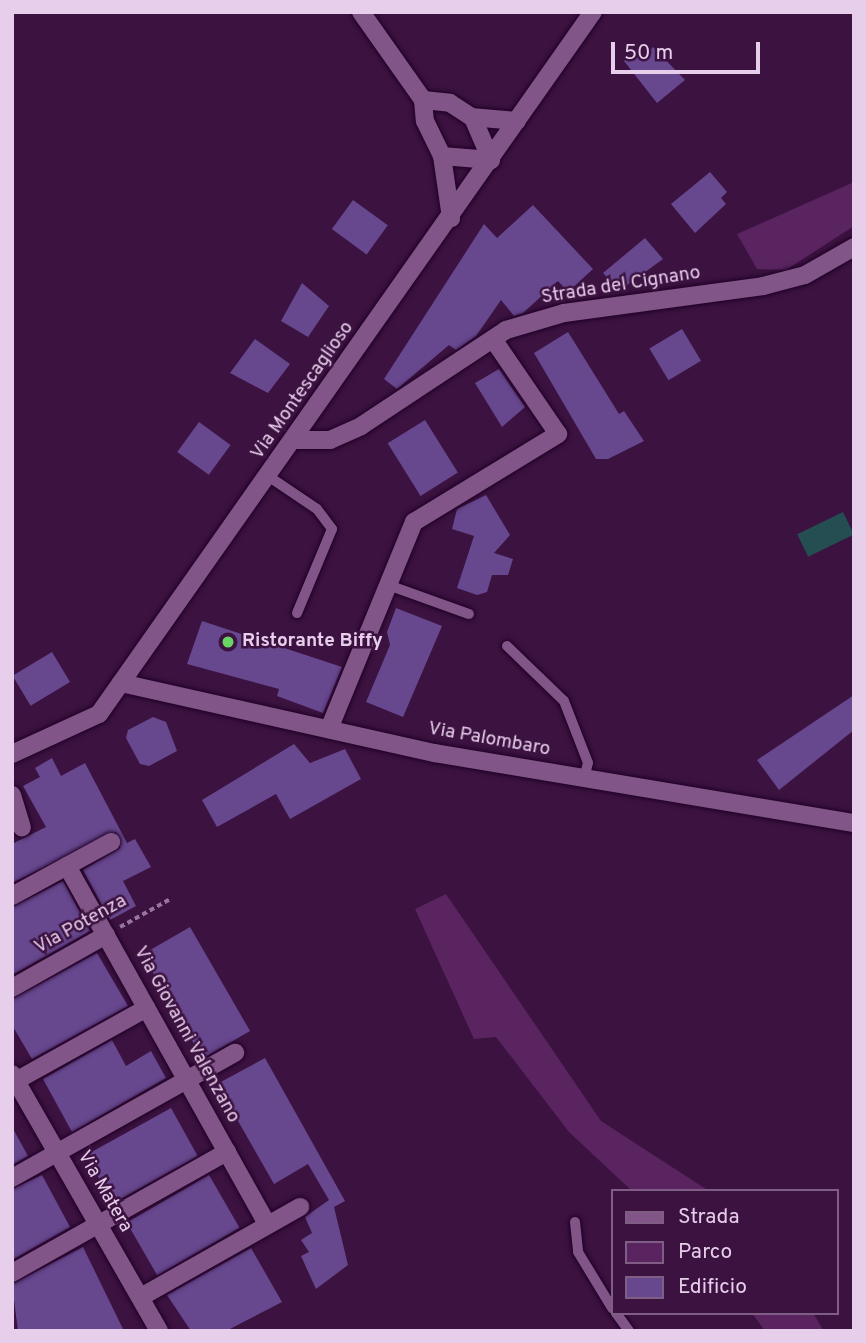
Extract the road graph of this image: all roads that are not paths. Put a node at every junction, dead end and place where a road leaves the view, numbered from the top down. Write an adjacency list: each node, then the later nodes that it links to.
1 (361, 12): 3 (street)
2 (593, 12): 5 (street, Via Montescaglioso)
3 (423, 100): 4 (street); 6 (street)
4 (471, 117): 5 (street); 7 (street)
5 (517, 121): 7 (street, Via Montescaglioso)
6 (442, 156): 7 (street); 8 (street)
7 (491, 160): 8 (street, Via Montescaglioso)
8 (451, 218): 11 (street, Via Montescaglioso)
9 (854, 247): 10 (street, Strada del Cignano)
10 (493, 339): 11 (street, Strada del Cignano); 13 (street)
11 (294, 440): 12 (street, Via Montescaglioso)
12 (268, 476): 14 (lane); 17 (street, Via Montescaglioso)
13 (388, 585): 15 (lane); 18 (street)
14 (298, 613)
15 (469, 614)
16 (507, 646): 20 (lane)
17 (121, 683): 18 (street, Via Palombaro); 19 (street, Via Montescaglioso)
18 (329, 729): 20 (street, Via Palombaro)
19 (12, 754)
20 (584, 778): 22 (street, Via Palombaro)
21 (12, 796): 23 (street)
22 (854, 823)
23 (22, 827)
24 (111, 842): 25 (street)
25 (67, 866): 26 (street); 27 (street, Via Giovanni Valenzano)
26 (12, 896)
27 (106, 935): 28 (street, Via Potenza); 29 (street, Via Giovanni Valenzano)
28 (12, 988)
29 (147, 1008): 31 (street); 32 (street, Via Giovanni Valenzano)
30 (235, 1053): 32 (street)
31 (14, 1080): 34 (street, Via Matera)
32 (187, 1080): 33 (street, Via Giovanni Valenzano); 34 (street)
33 (227, 1152): 38 (street); 39 (street, Via Giovanni Valenzano)
34 (57, 1153): 35 (street); 38 (street, Via Matera)
35 (12, 1178)
36 (300, 1208): 39 (street)
37 (575, 1223): 42 (lane)
38 (98, 1225): 40 (street); 41 (street, Via Matera)
39 (268, 1225): 41 (street)
40 (12, 1273)
41 (141, 1297): 44 (street, Via Matera)
42 (610, 1305)
43 (617, 1315): 45 (lane)
44 (159, 1331)
45 (629, 1331)

